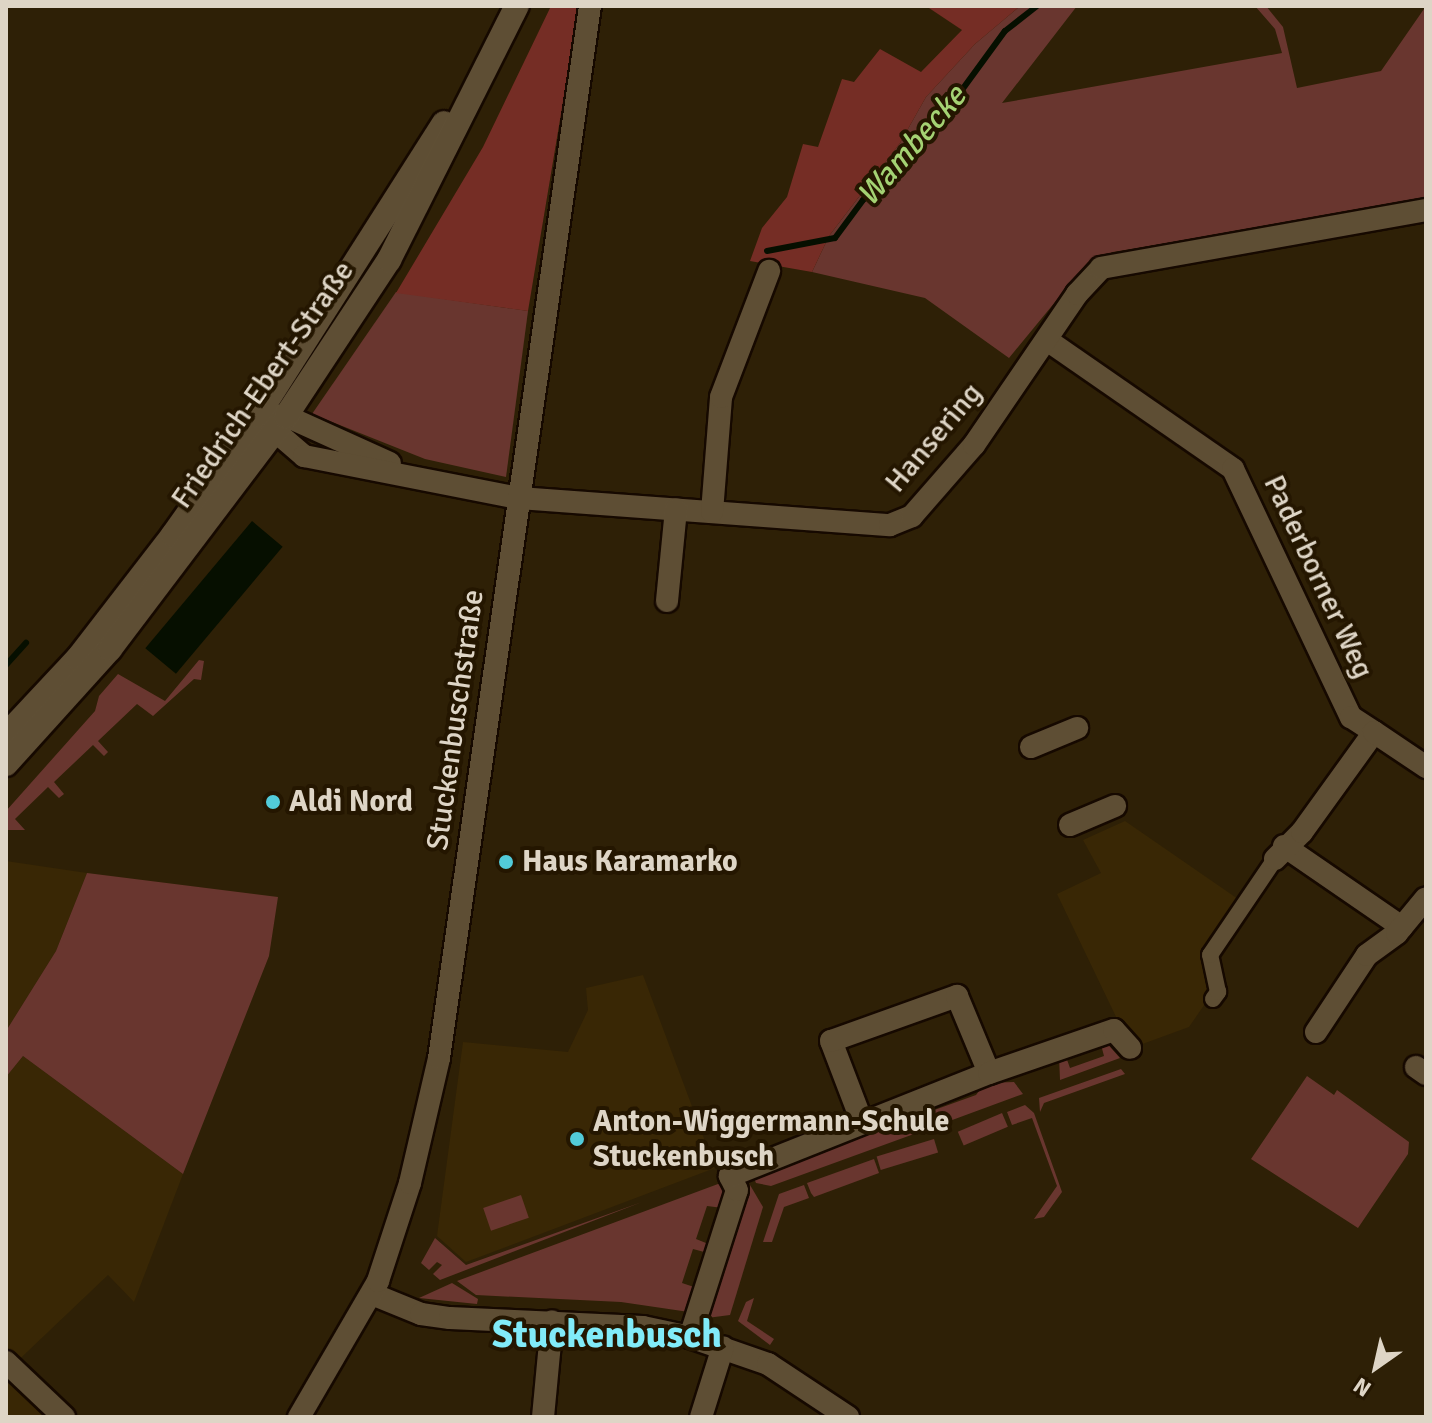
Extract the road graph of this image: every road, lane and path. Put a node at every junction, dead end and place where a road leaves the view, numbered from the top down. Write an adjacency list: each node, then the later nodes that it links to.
1 (502, 6): 7 (main road, Friedrich-Ebert-Straße)
2 (517, 6): 8 (main road, Friedrich-Ebert-Straße)
3 (590, 6): 9 (street, Stuckenbuschstraße)
4 (1426, 210): 6 (street, Hansering)
5 (769, 271): 11 (street)
6 (1047, 340): 11 (street, Hansering); 14 (street, Paderborner Weg)
7 (258, 415): 8 (street, Hansering); 15 (main road, Friedrich-Ebert-Straße)
8 (280, 425): 9 (street, Hansering); 17 (main road, Friedrich-Ebert-Straße)
9 (519, 498): 10 (street, Hansering); 29 (street, Stuckenbuschstraße)
10 (676, 509): 11 (street, Hansering); 12 (street)
11 (712, 512)
12 (667, 601)
13 (1077, 728): 16 (street)
14 (1374, 732): 18 (street, Paderborner Weg); 21 (street)
15 (6, 735)
16 (1031, 747)
17 (6, 764)
18 (1426, 767)
19 (1115, 806): 20 (street)
20 (1070, 825)
21 (1279, 852): 23 (street); 24 (street)
22 (1426, 898): 23 (street)
23 (1402, 927): 25 (street)
24 (1213, 999)
25 (1316, 1032)
26 (1130, 1048): 27 (street)
27 (989, 1073): 28 (street); 28 (street)
28 (862, 1122): 31 (street)
29 (372, 1294): 30 (street); 35 (street, Stuckenbuschstraße)
30 (552, 1321): 31 (street); 36 (street)
31 (690, 1337): 32 (street)
32 (723, 1347): 37 (street); 38 (street)
33 (6, 1362): 34 (street)
34 (64, 1417)
35 (299, 1417)
36 (543, 1417)
37 (701, 1417)
38 (848, 1417)

